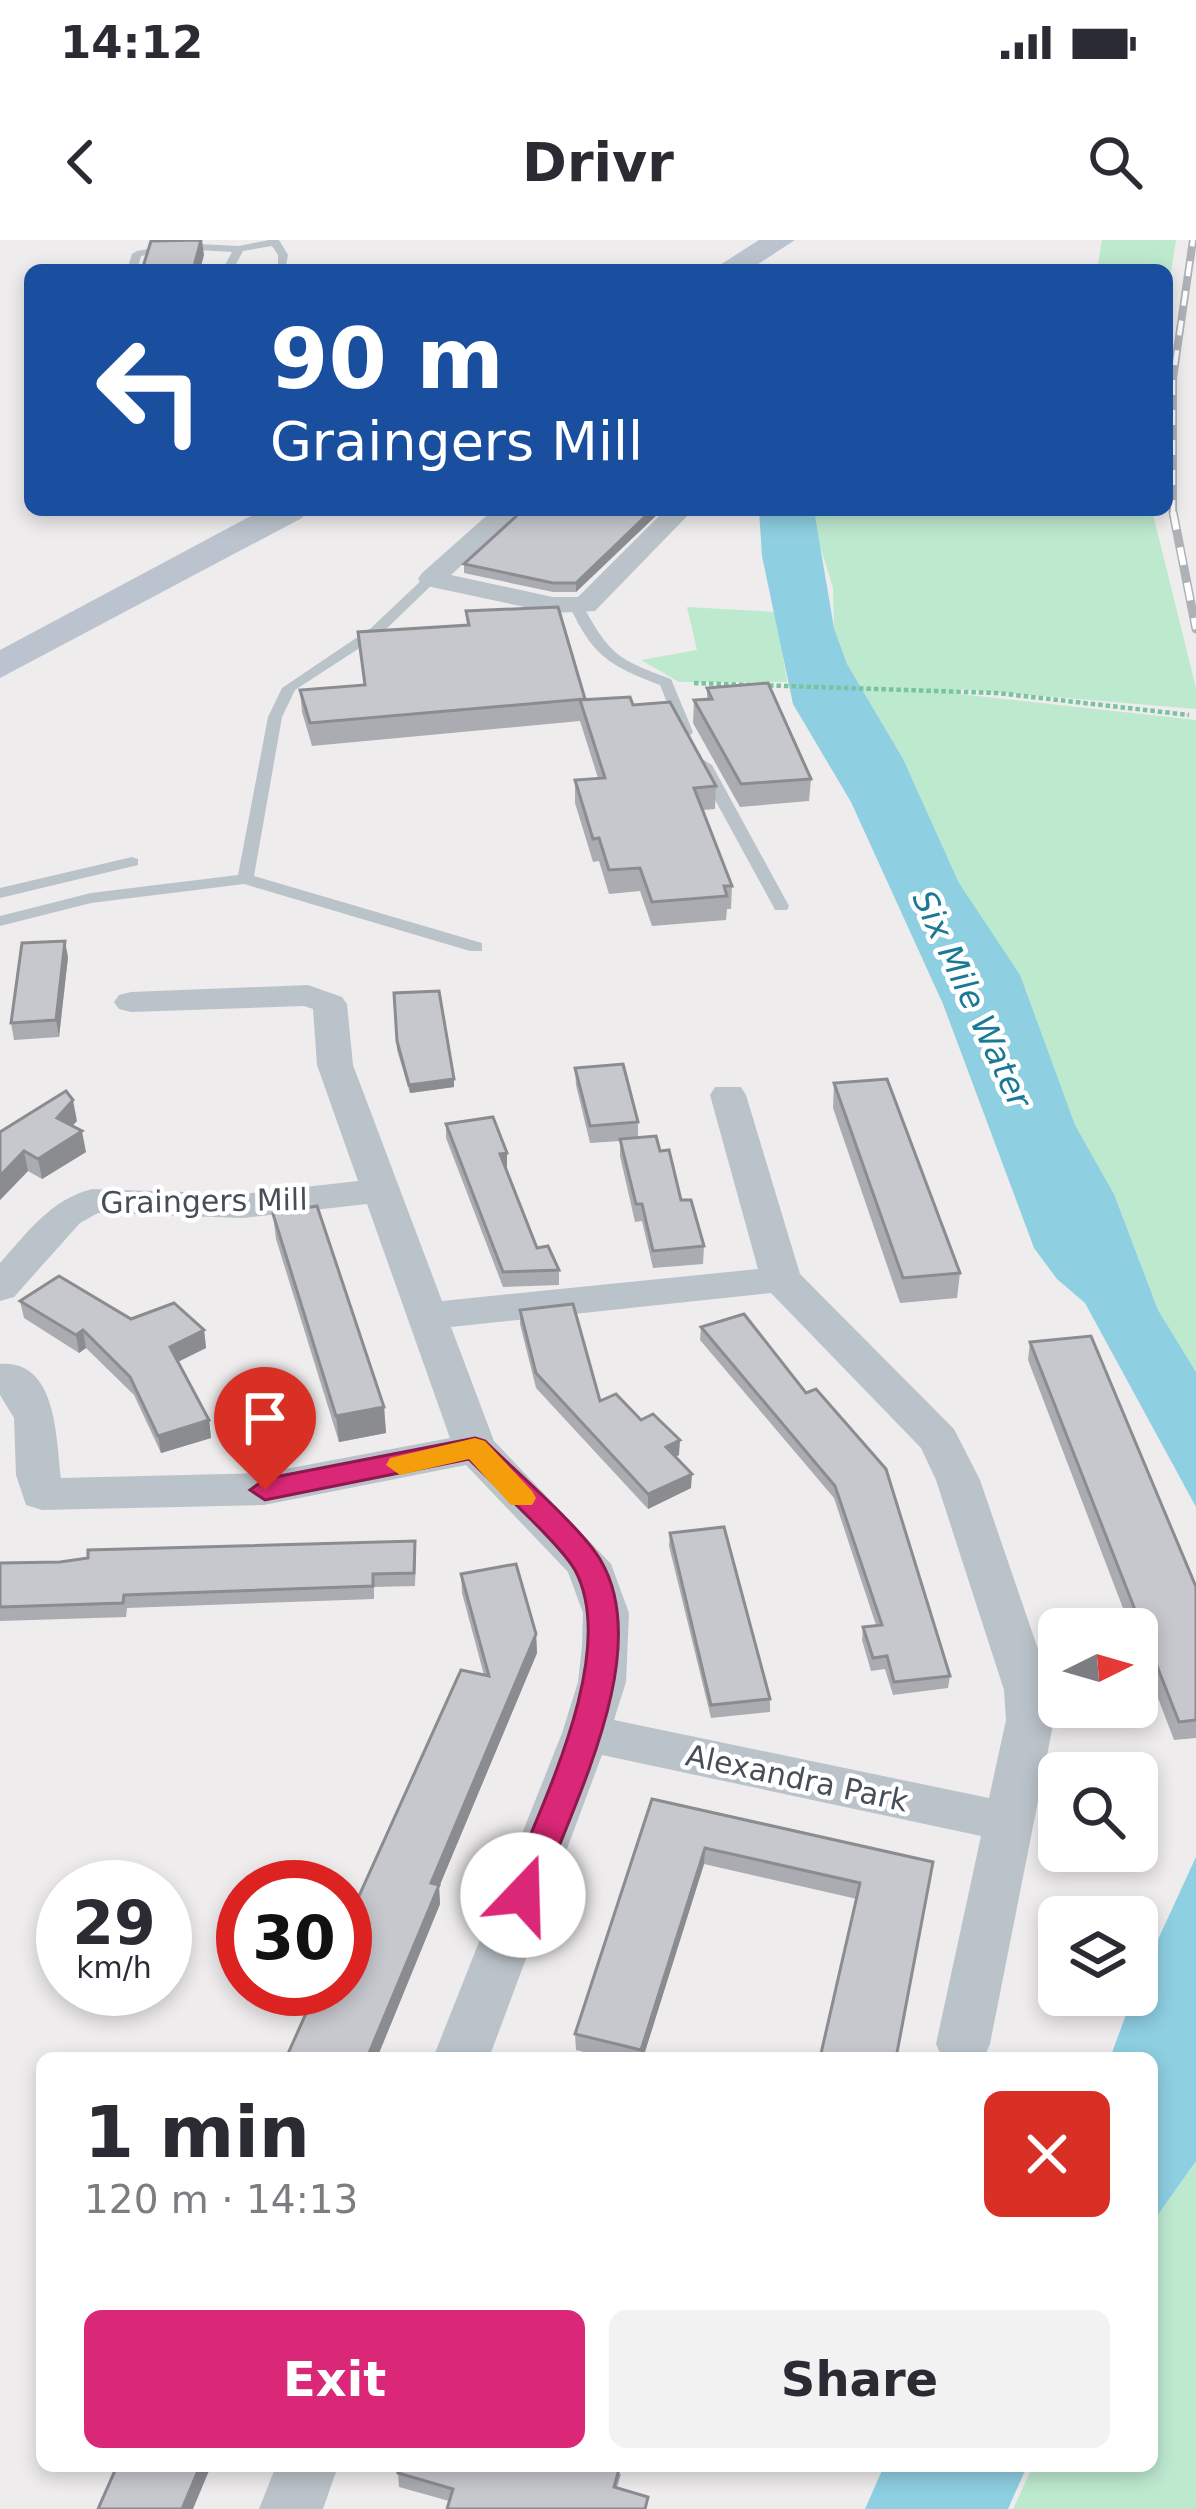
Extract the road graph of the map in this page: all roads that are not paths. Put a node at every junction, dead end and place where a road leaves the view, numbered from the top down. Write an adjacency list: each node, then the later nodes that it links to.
1 (780, 240): 6 (main road)
2 (275, 241): 3 (lane)
3 (239, 249): 4 (lane); 5 (lane)
4 (134, 264)
5 (231, 264)
6 (739, 264)
7 (279, 516): 12 (main road)
8 (501, 516): 10 (street)
9 (674, 516): 11 (street)
10 (431, 579): 11 (street); 14 (lane)
11 (577, 607): 16 (lane)
12 (0, 666)
13 (132, 862): 15 (lane)
14 (245, 879): 17 (lane); 18 (lane)
15 (0, 893)
16 (782, 906)
17 (0, 921)
18 (476, 947)
19 (131, 1002): 21 (street)
20 (728, 1095): 22 (street)
21 (380, 1191): 23 (street, Graingers Mill); 24 (street)
22 (781, 1279): 24 (street); 28 (street)
23 (0, 1288)
24 (430, 1316): 26 (street)
25 (6, 1376): 26 (street)
26 (475, 1448): 27 (street)
27 (586, 1733): 28 (street, Alexandra Park); 30 (street)
28 (1008, 1822): 29 (street)
29 (963, 2044)
30 (463, 2052)
31 (305, 2472): 32 (street)
32 (291, 2509)

